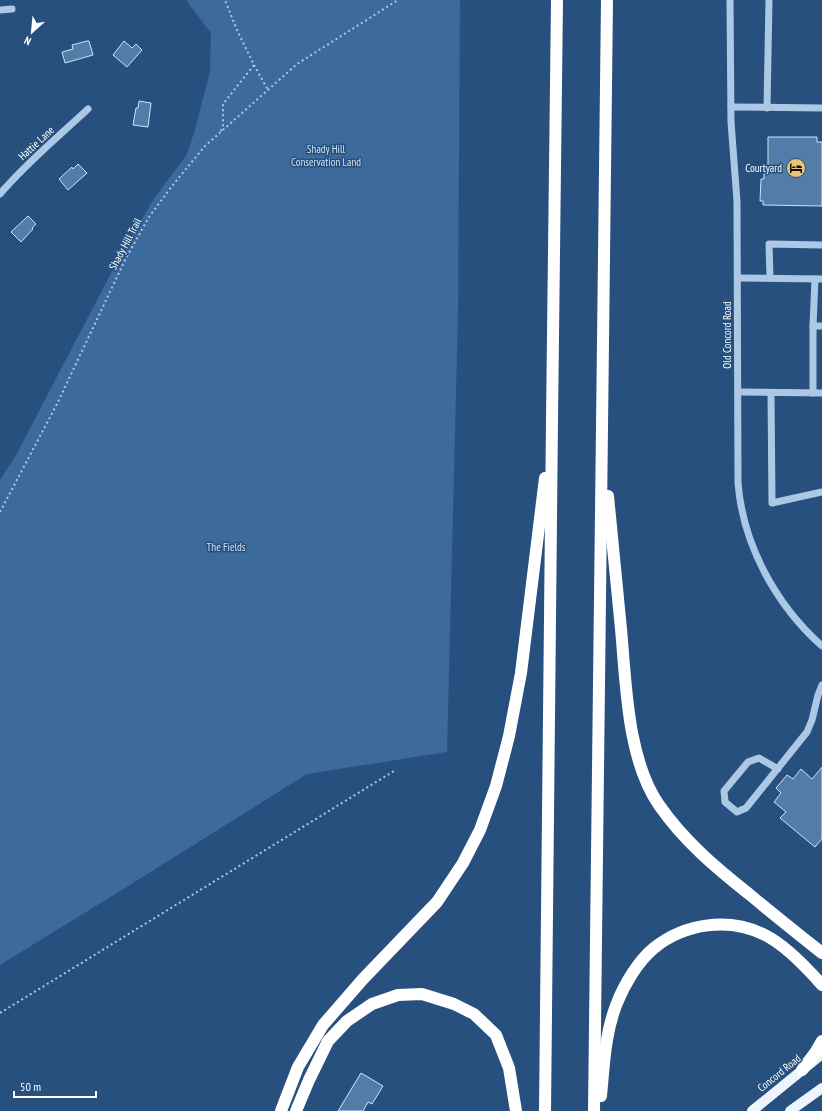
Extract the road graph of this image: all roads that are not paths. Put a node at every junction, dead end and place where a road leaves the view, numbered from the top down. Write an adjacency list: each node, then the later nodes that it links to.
1 (557, 0): 22 (highway)
2 (607, 0): 23 (highway)
3 (730, 0): 7 (street, Old Concord Road)
4 (769, 0): 8 (street)
5 (12, 9): 6 (street)
6 (0, 10)
7 (731, 108): 8 (street); 13 (street, Old Concord Road)
8 (767, 108): 9 (street)
9 (822, 108)
10 (88, 109): 11 (street, Hattie Lane)
11 (0, 194)
12 (822, 245): 14 (street)
13 (738, 278): 14 (street); 18 (street, Old Concord Road)
14 (770, 278): 15 (street)
15 (818, 279): 16 (street)
16 (813, 326): 17 (street); 20 (street)
17 (822, 326)
18 (738, 392): 19 (street); 25 (street, Old Concord Road)
19 (772, 393): 20 (street); 24 (street)
20 (813, 393): 21 (street)
21 (822, 393)
22 (552, 420): 35 (highway); 38 (highway)
23 (602, 436): 28 (highway); 39 (highway)
24 (822, 492)
25 (822, 646)
26 (822, 685): 27 (street)
27 (778, 769): 27 (street)
28 (822, 954)
29 (819, 981): 30 (highway); 40 (highway)
30 (822, 996)
31 (822, 1041): 33 (highway)
32 (822, 1054): 33 (main road, Concord Road)
33 (802, 1070): 41 (main road, Concord Road)
34 (822, 1088): 42 (main road)
35 (281, 1111)
36 (296, 1111): 37 (highway)
37 (516, 1111)
38 (546, 1111)
39 (594, 1111)
40 (599, 1111)
41 (752, 1111)
42 (790, 1111)

